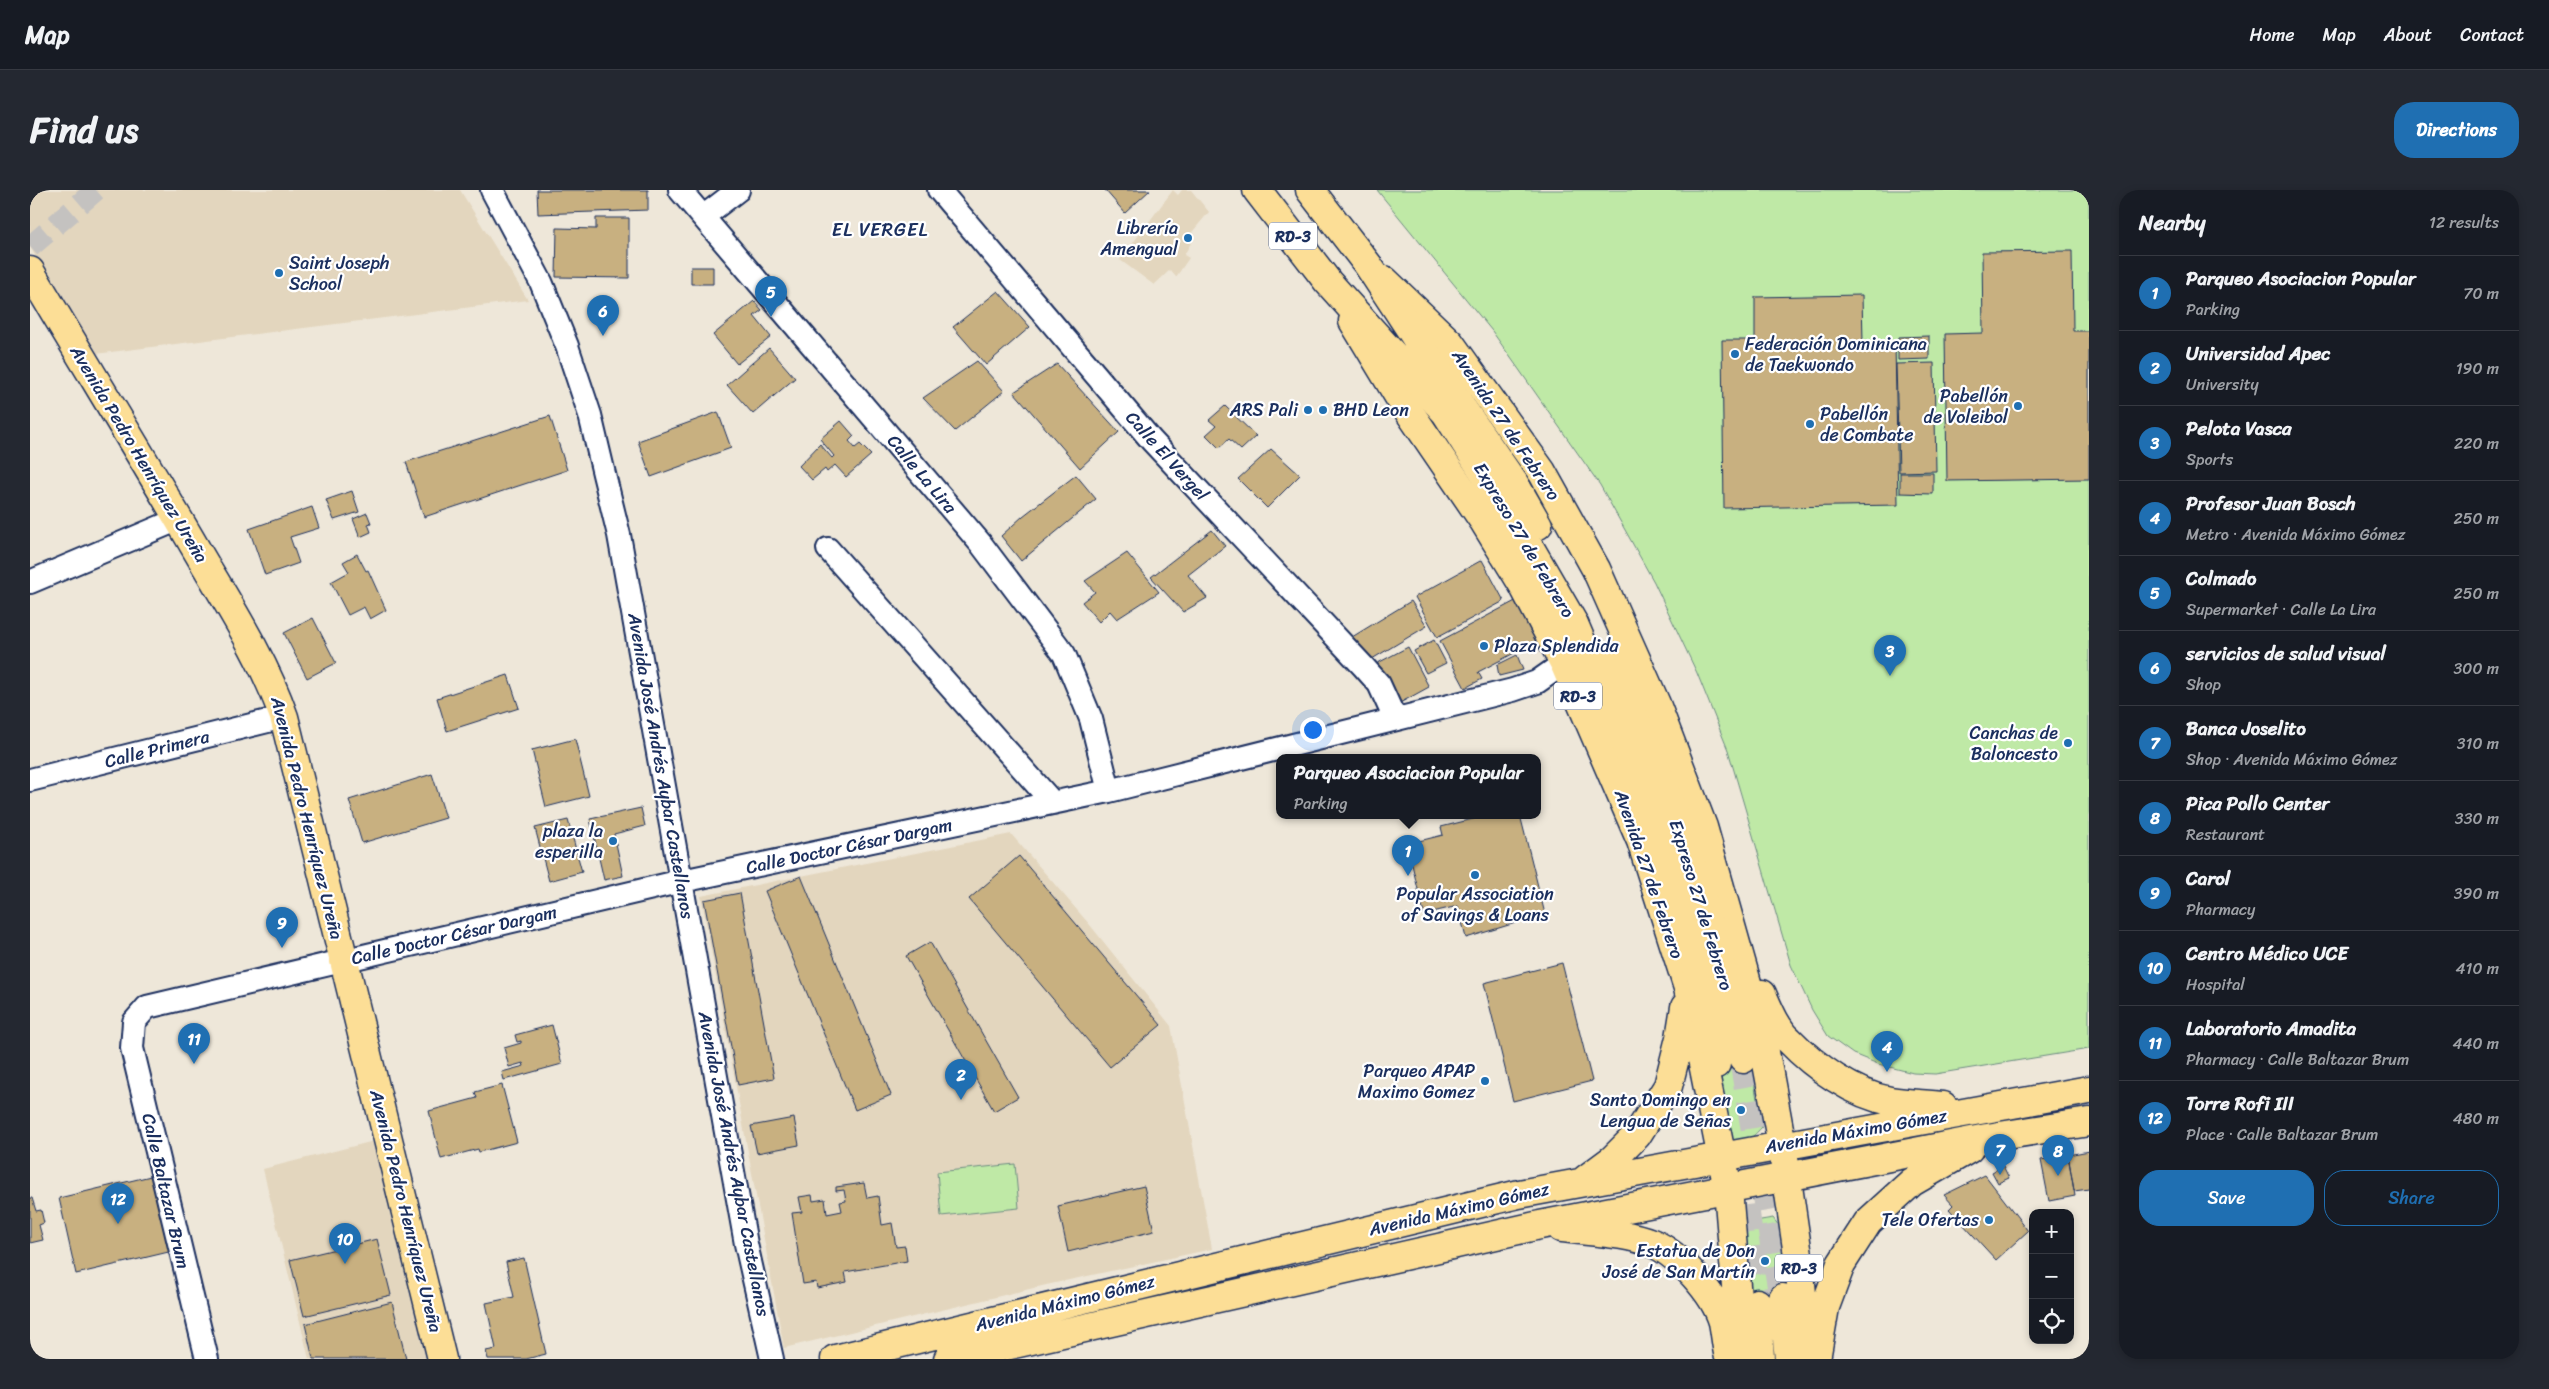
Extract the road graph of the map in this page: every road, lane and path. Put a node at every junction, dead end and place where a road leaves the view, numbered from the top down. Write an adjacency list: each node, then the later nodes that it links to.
1 (492, 190): 20 (street, Avenida José Andrés Aybar Castellanos)
2 (680, 190): 7 (street, Calle La Lira)
3 (738, 190): 7 (street)
4 (939, 190): 16 (street, Calle El Vergel)
5 (1257, 190): 10 (main road, Expreso 27 de Febrero / RD-3)
6 (1310, 190): 8 (main road, Expreso 27 de Febrero / RD-3)
7 (703, 217): 18 (street, Calle La Lira)
8 (1368, 265): 10 (main road, Expreso 27 de Febrero / RD-3); 21 (main road, Avenida 27 de Febrero / RD-3)
9 (30, 271): 11 (main road, Avenida Pedro Henríquez Ureña)
10 (1328, 282): 14 (main road, Avenida 27 de Febrero / RD-3)
11 (179, 519): 13 (street); 15 (main road, Avenida Pedro Henríquez Ureña)
12 (828, 549): 19 (street)
13 (30, 582)
14 (1564, 663): 16 (street, Calle Doctor César Dargam); 23 (main road, Avenida 27 de Febrero / RD-3)
15 (284, 717): 17 (street, Calle Primera); 22 (main road, Avenida Pedro Henríquez Ureña)
16 (1395, 719): 18 (street, Calle Doctor César Dargam)
17 (30, 780)
18 (1109, 790): 19 (street, Calle Doctor César Dargam)
19 (1053, 802): 20 (street, Calle Doctor César Dargam)
20 (682, 881): 22 (street, Calle Doctor César Dargam); 39 (street, Avenida José Andrés Aybar Castellanos)
21 (1730, 924): 26 (main road); 29 (main road, Avenida 27 de Febrero / RD-3)
22 (344, 961): 24 (street, Calle Doctor César Dargam); 38 (main road, Avenida Pedro Henríquez Ureña)
23 (1688, 988): 30 (main road, Avenida 27 de Febrero / RD-3); 32 (main road)
24 (134, 1022): 37 (street, Calle Baltazar Brum)
25 (2089, 1090): 26 (main road, Avenida Máximo Gómez)
26 (1980, 1109): 29 (main road, Avenida Máximo Gómez)
27 (2089, 1122): 28 (main road, Avenida Máximo Gómez)
28 (1987, 1138): 31 (main road, Avenida Máximo Gómez); 47 (main road)
29 (1782, 1145): 30 (main road, Avenida Máximo Gómez); 31 (main road, Avenida 27 de Febrero / RD-3)
30 (1720, 1156): 32 (main road, Avenida Máximo Gómez); 33 (main road, Avenida 27 de Febrero / RD-3)
31 (1786, 1178): 33 (main road, Avenida Máximo Gómez); 46 (main road, Avenida 27 de Febrero / RD-3)
32 (1581, 1182): 40 (main road, Avenida Máximo Gómez)
33 (1728, 1189): 34 (main road, Avenida Máximo Gómez); 43 (main road, Avenida 27 de Febrero / RD-3)
34 (1540, 1225): 41 (main road, Avenida Máximo Gómez); 42 (main road)
35 (1783, 1298): 45 (main road, RD-3)
36 (1757, 1303): 44 (main road)
37 (208, 1359)
38 (442, 1359)
39 (772, 1359)
40 (836, 1359)
41 (948, 1359)
42 (1729, 1359)
43 (1742, 1359)
44 (1760, 1359)
45 (1789, 1359)
46 (1808, 1359)
47 (1816, 1359)

